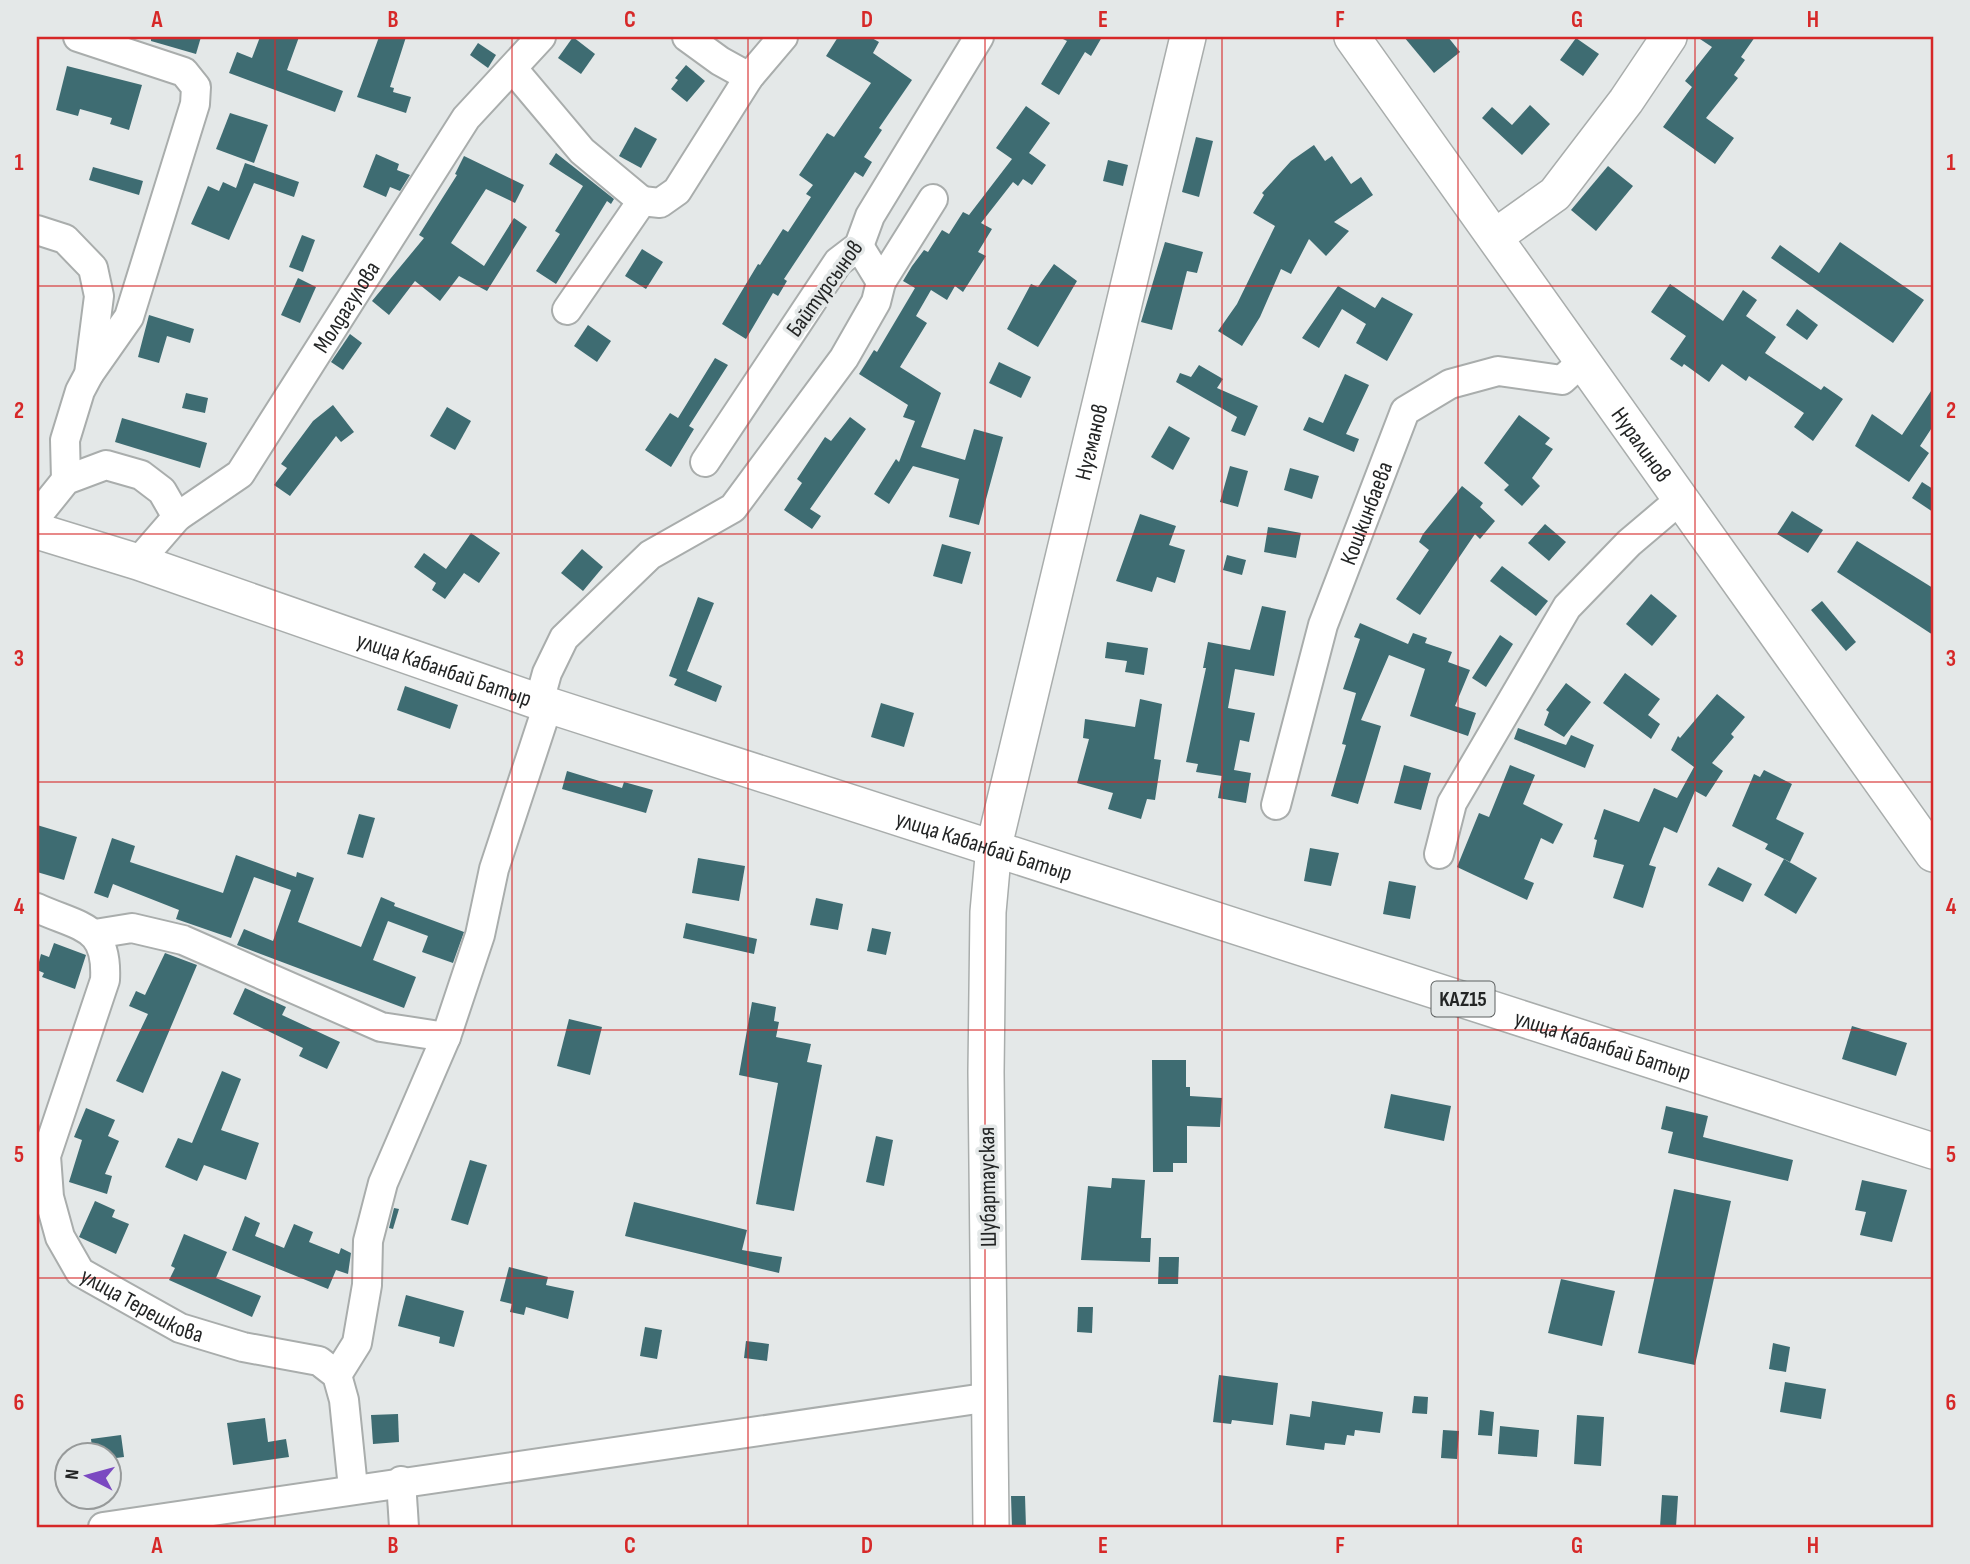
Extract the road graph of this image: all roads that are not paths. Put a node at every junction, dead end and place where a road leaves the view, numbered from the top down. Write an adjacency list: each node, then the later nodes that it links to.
1 (78, 37): 19 (street)
2 (541, 37): 9 (street, Молдагулова)
3 (687, 37): 10 (street)
4 (783, 37): 10 (street)
5 (979, 37): 15 (street, Байтурсынов)
6 (1188, 37): 29 (main road, Нугманов)
7 (1352, 37): 14 (main road, Нуралинов)
8 (1669, 37): 14 (main road)
9 (513, 69): 12 (street); 24 (street, Молдагулова)
10 (749, 77): 12 (street)
11 (933, 200): 16 (street)
12 (642, 201): 17 (street)
13 (37, 230): 19 (street)
14 (1496, 236): 18 (main road, Нуралинов)
15 (859, 246): 16 (street); 20 (street, Байтурсынов)
16 (881, 282): 27 (street)
17 (567, 310)
18 (1584, 360): 22 (main road, Нуралинов); 28 (street, Кошкинбаева)
19 (89, 374): 21 (street)
20 (705, 462)
21 (66, 480): 23 (street); 24 (street)
22 (1682, 498): 30 (street); 31 (main road, Нуралинов)
23 (37, 516)
24 (177, 517): 26 (street, Молдагулова)
25 (37, 531): 26 (main road, улица Кабанбай Батыр)
26 (138, 562): 27 (main road, улица Кабанбай Батыр)
27 (543, 703): 29 (main road, улица Кабанбай Батыр); 34 (street)
28 (1276, 806)
29 (994, 846): 35 (main road, улица Кабанбай Батыр / KAZ15); 37 (main road, Шубартауская)
30 (1439, 853)
31 (1933, 854)
32 (37, 908): 33 (street)
33 (95, 934): 34 (street); 36 (street, улица Терешкова)
34 (446, 1037): 36 (street)
35 (1933, 1151)
36 (337, 1375): 39 (street)
37 (991, 1397): 38 (street); 42 (main road, Шубартауская)
38 (401, 1481): 39 (street); 41 (street)
39 (353, 1488): 40 (street)
40 (103, 1527)
41 (404, 1527)
42 (991, 1527)

